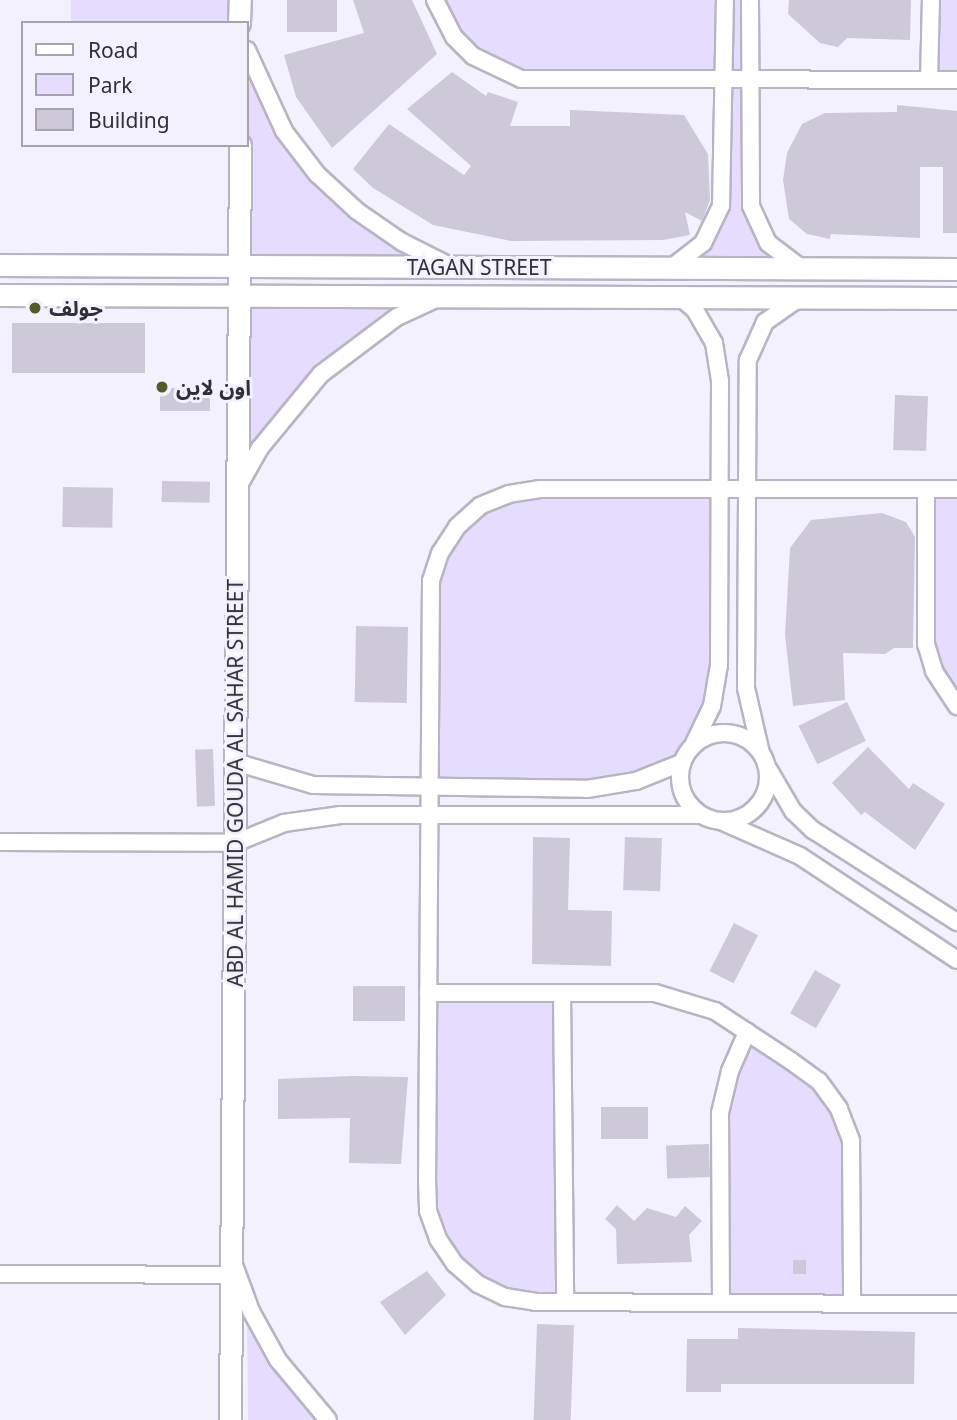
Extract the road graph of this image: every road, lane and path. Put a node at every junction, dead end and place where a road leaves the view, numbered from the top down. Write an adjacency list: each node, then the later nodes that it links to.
1 (240, 0): 6 (street)
2 (435, 0): 8 (street)
3 (725, 0): 8 (street)
4 (750, 0): 9 (street)
5 (930, 0): 10 (street)
6 (239, 21)
7 (248, 52): 15 (street)
8 (725, 80): 9 (street); 17 (street)
9 (750, 80): 10 (street); 18 (street)
10 (929, 80): 11 (street)
11 (957, 80)
12 (240, 147): 14 (street, ABD AL HAMID GOUDA AL SAHAR STREET)
13 (0, 265): 14 (street, TAGAN STREET)
14 (239, 266): 15 (street, TAGAN STREET); 21 (street, ABD AL HAMID GOUDA AL SAHAR STREET)
15 (451, 266): 16 (street, TAGAN STREET)
16 (568, 268): 17 (street, TAGAN STREET); 23 (street)
17 (671, 268): 18 (street, TAGAN STREET)
18 (801, 268): 19 (street, TAGAN STREET)
19 (957, 269)
20 (0, 295): 21 (street, TAGAN STREET)
21 (239, 296): 22 (street, TAGAN STREET); 27 (street, ABD AL HAMID GOUDA AL SAHAR STREET)
22 (440, 296): 23 (street, TAGAN STREET); 27 (street)
23 (567, 297): 24 (street, TAGAN STREET)
24 (680, 297): 25 (street, TAGAN STREET); 28 (street)
25 (800, 298): 26 (street, TAGAN STREET); 29 (street)
26 (957, 298)
27 (237, 489): 35 (street, ABD AL HAMID GOUDA AL SAHAR STREET)
28 (720, 489): 29 (street); 33 (street); 37 (street)
29 (746, 489): 30 (street); 34 (street)
30 (926, 489): 31 (street); 32 (street)
31 (957, 489)
32 (957, 706)
33 (694, 744): 34 (street); 36 (street)
34 (764, 759): 40 (street); 43 (street)
35 (235, 762): 37 (street); 42 (street, ABD AL HAMID GOUDA AL SAHAR STREET)
36 (681, 762): 37 (street); 39 (street)
37 (430, 787): 38 (street)
38 (429, 814): 39 (street); 42 (street); 45 (street)
39 (700, 815): 40 (street)
40 (721, 822): 44 (street)
41 (0, 842): 42 (street)
42 (235, 843): 48 (street, ABD AL HAMID GOUDA AL SAHAR STREET)
43 (957, 922)
44 (957, 960)
45 (428, 993): 46 (street); 50 (street)
46 (562, 993): 47 (street); 50 (street)
47 (747, 1032): 51 (street); 52 (street)
48 (231, 1266): 49 (street); 54 (street, ABD AL HAMID GOUDA AL SAHAR STREET); 55 (street)
49 (0, 1274)
50 (565, 1302): 51 (street)
51 (721, 1303): 52 (street)
52 (852, 1303): 53 (street)
53 (957, 1304)
54 (230, 1420)
55 (328, 1420)

